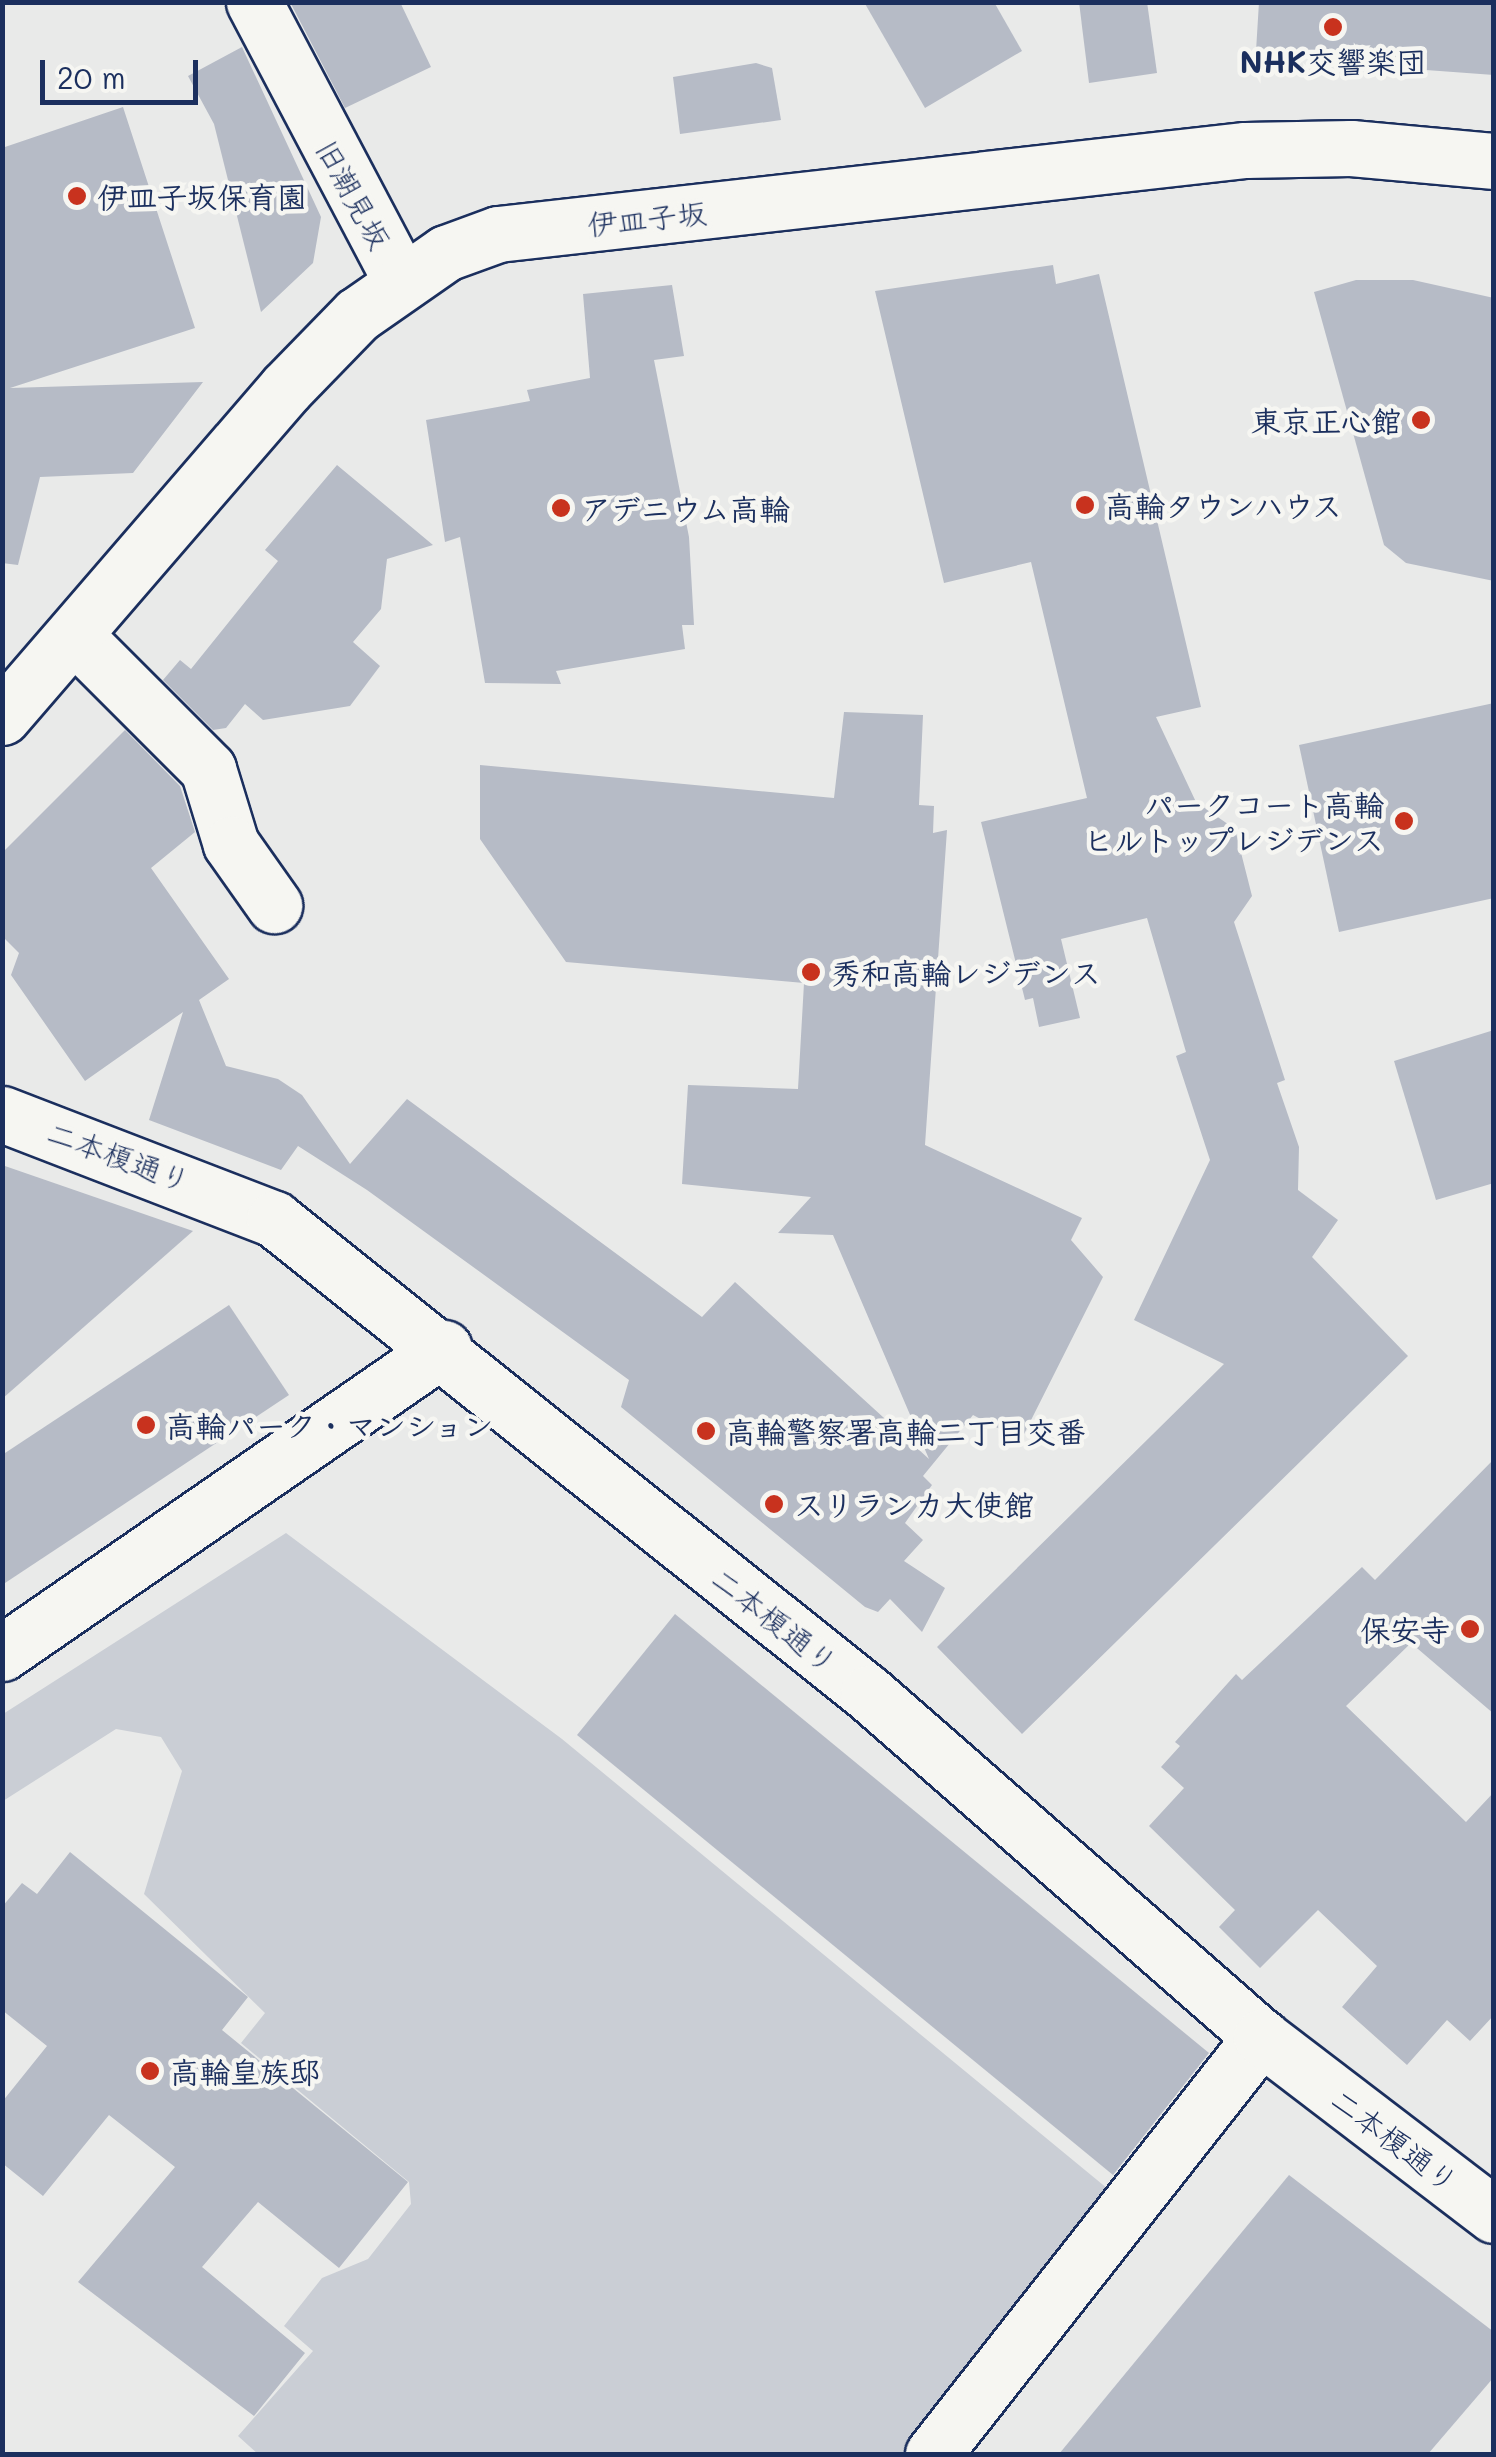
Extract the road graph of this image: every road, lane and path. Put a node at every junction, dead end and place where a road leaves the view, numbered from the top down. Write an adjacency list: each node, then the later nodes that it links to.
1 (254, 2): 3 (street, 旧潮見坂)
2 (1494, 161): 3 (street, 伊皿子坂)
3 (400, 280): 4 (street, 伊皿子坂)
4 (76, 637): 5 (street, 伊皿子坂); 6 (street)
5 (2, 717)
6 (274, 905)
7 (2, 1114): 8 (street, 二本榎通り)
8 (444, 1348): 9 (street); 10 (street, 二本榎通り)
9 (2, 1653)
10 (1261, 2037): 11 (street, 二本榎通り); 12 (street)
11 (1494, 2215)
12 (933, 2454)

